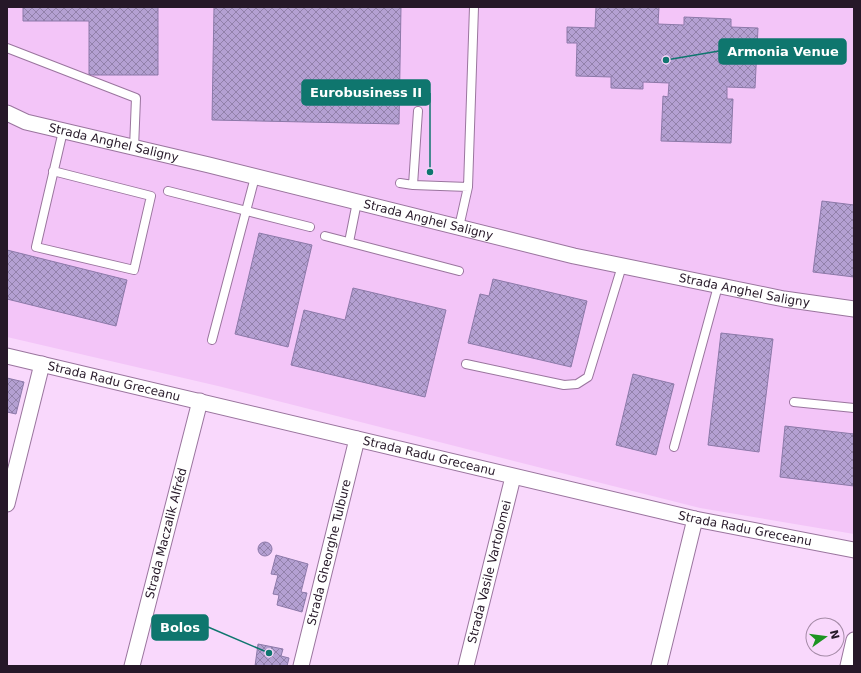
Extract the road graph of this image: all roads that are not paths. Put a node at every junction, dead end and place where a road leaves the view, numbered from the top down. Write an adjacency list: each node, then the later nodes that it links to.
1 (474, 7): 11 (lane)
2 (7, 48): 6 (lane)
3 (418, 112): 10 (lane)
4 (7, 113): 5 (street, Strada Anghel Saligny)
5 (63, 131): 6 (street, Strada Anghel Saligny); 7 (lane)
6 (134, 148): 8 (street, Strada Anghel Saligny)
7 (53, 171): 7 (lane)
8 (254, 177): 13 (street, Strada Anghel Saligny); 14 (lane)
9 (400, 183): 10 (lane)
10 (413, 185): 11 (lane)
11 (468, 187): 16 (lane)
12 (168, 191): 14 (lane)
13 (357, 202): 16 (street, Strada Anghel Saligny); 18 (lane)
14 (246, 211): 15 (lane); 23 (lane)
15 (310, 227)
16 (459, 227): 19 (street, Strada Anghel Saligny)
17 (325, 236): 18 (lane)
18 (349, 242): 20 (lane)
19 (622, 266): 21 (street, Strada Anghel Saligny); 26 (lane)
20 (458, 271)
21 (718, 286): 22 (street, Strada Anghel Saligny); 31 (lane)
22 (854, 309)
23 (212, 340)
24 (7, 356): 25 (street, Strada Radu Greceanu)
25 (42, 364): 27 (street, Strada Radu Greceanu); 33 (street)
26 (466, 364)
27 (200, 402): 30 (street, Strada Radu Greceanu); 37 (street, Strada Maczalik Alfréd)
28 (794, 402): 29 (lane)
29 (854, 408)
30 (357, 439): 32 (street, Strada Radu Greceanu); 38 (street, Strada Gheorghe Tulbure)
31 (674, 447)
32 (513, 477): 34 (street, Strada Radu Greceanu); 39 (street, Strada Vasile Vartolomei)
33 (7, 504)
34 (695, 519): 35 (street, Strada Radu Greceanu); 40 (street)
35 (854, 550)
36 (854, 640): 41 (street)
37 (132, 666)
38 (301, 666)
39 (466, 666)
40 (659, 666)
41 (848, 666)

